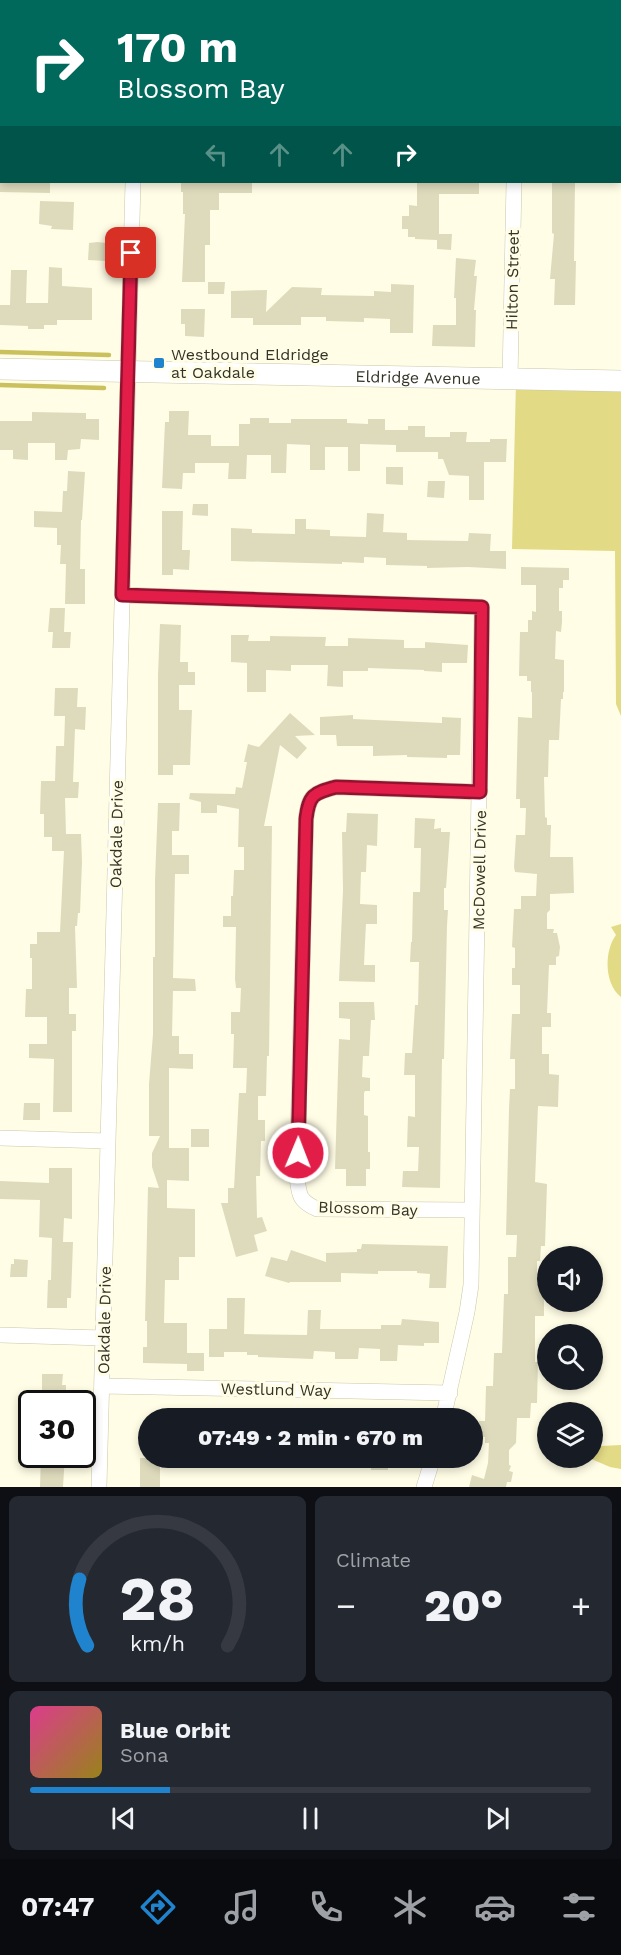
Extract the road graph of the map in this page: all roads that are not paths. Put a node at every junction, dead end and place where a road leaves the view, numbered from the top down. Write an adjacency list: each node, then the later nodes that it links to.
1 (133, 183): 4 (street, Oakdale Drive)
2 (514, 183): 5 (street, Hilton Street)
3 (0, 369): 4 (street, Eldridge Avenue)
4 (128, 372): 5 (street, Eldridge Avenue); 7 (street, Oakdale Drive)
5 (510, 379): 6 (street, Eldridge Avenue)
6 (621, 381)
7 (122, 595): 8 (street, McDowell Drive); 10 (street, Oakdale Drive)
8 (480, 792): 11 (street, McDowell Drive); 11 (street, Blossom Bay)
9 (0, 1138): 10 (street)
10 (108, 1141): 13 (street, Oakdale Drive)
11 (472, 1210): 15 (street, McDowell Drive)
12 (0, 1335): 13 (street)
13 (103, 1338): 14 (street, Oakdale Drive)
14 (102, 1386): 15 (street, Westlund Way); 18 (street, Oakdale Drive)
15 (450, 1393): 16 (street, McDowell Drive)
16 (446, 1408)
17 (430, 1468): 19 (street)
18 (99, 1487)
19 (424, 1487)

